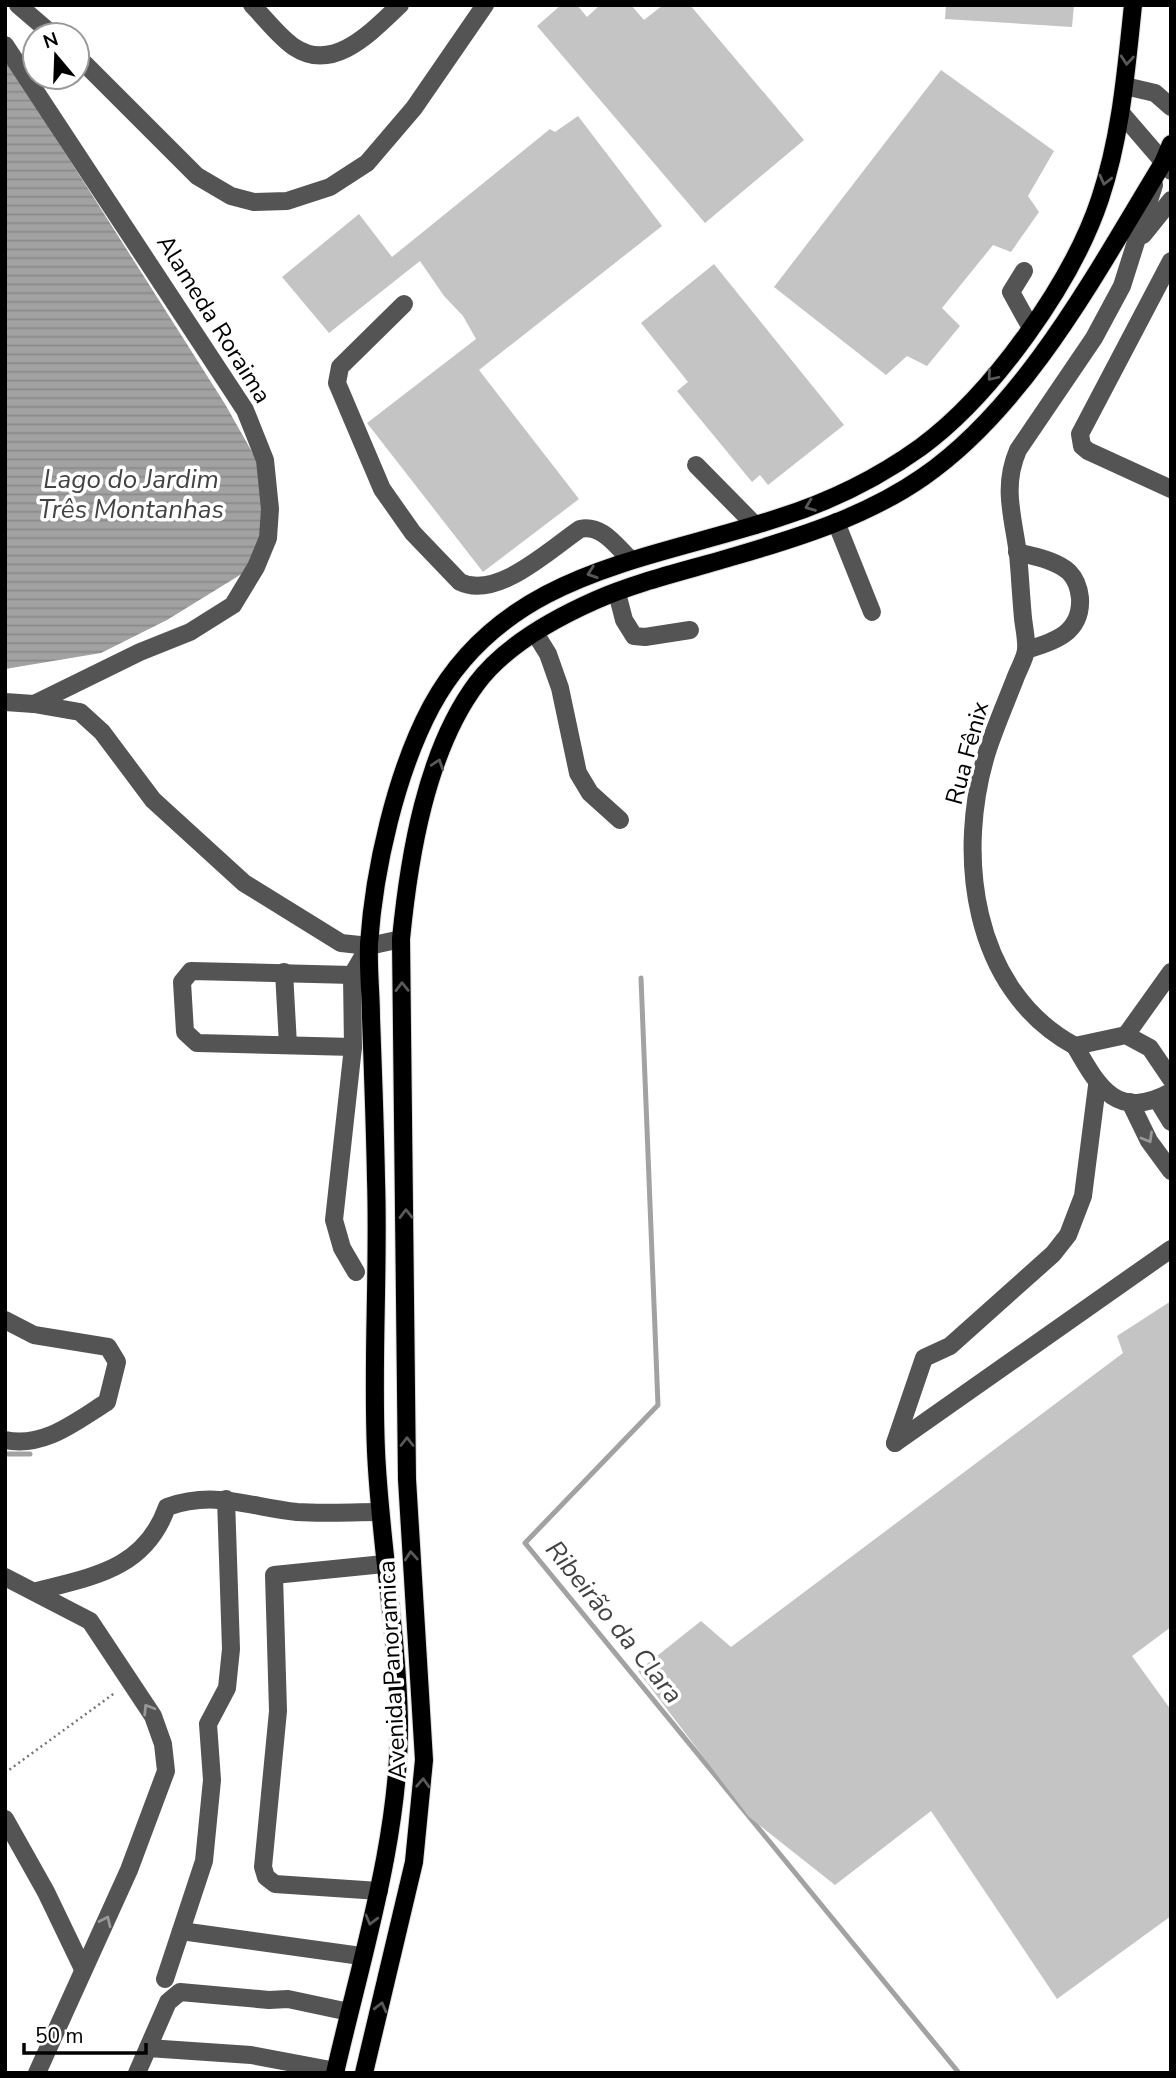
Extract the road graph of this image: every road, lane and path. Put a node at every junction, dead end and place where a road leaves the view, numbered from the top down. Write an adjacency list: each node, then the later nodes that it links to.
1 (18, 5): 6 (street)
2 (252, 5): 3 (street)
3 (400, 5)
4 (485, 5): 8 (street)
5 (1133, 5): 9 (main road, Avenida Panoramica, one-way to 9)
6 (37, 21)
7 (5, 45): 32 (street, Alameda Roraima)
8 (91, 70)
9 (1125, 86): 10 (street); 11 (main road, Avenida Panoramica)
10 (1171, 107)
11 (1122, 114): 13 (street); 19 (main road, Avenida Panoramica, one-way to 19)
12 (1171, 144): 13 (main road, Avenida Panoramica)
13 (1167, 167): 15 (street, Rua Fênix); 22 (main road, Avenida Panoramica)
14 (1171, 200): 15 (street)
15 (1136, 243): 24 (street, Rua Fênix)
16 (1171, 261): 21 (street)
17 (1024, 271): 19 (street)
18 (404, 304): 25 (street)
19 (1031, 328): 23 (main road, Avenida Panoramica, one-way to 23)
20 (696, 465): 23 (street)
21 (1171, 489)
22 (836, 522): 26 (main road, Avenida Panoramica); 27 (street)
23 (755, 525): 25 (main road, Avenida Panoramica)
24 (1017, 552): 30 (street, Rua Fênix); 30 (street)
25 (631, 560): 35 (main road, Avenida Panoramica, one-way to 35)
26 (617, 593): 28 (street); 29 (main road, Avenida Panoramica)
27 (872, 612)
28 (690, 629)
29 (535, 632): 33 (street); 34 (main road, Avenida Panoramica, one-way to 29)
30 (1026, 650): 41 (street, Rua Fênix)
31 (5, 702): 32 (street)
32 (34, 704): 35 (street)
33 (620, 820)
34 (401, 939): 35 (street); 71 (main road, Avenida Panoramica, one-way to 34)
35 (369, 946): 38 (street); 54 (main road, Avenida Panoramica)
36 (284, 972): 38 (street); 40 (street); 40 (street)
37 (1171, 972): 39 (street)
38 (352, 975): 42 (street)
39 (1126, 1035): 41 (street); 43 (street)
40 (288, 1045): 42 (street)
41 (1074, 1046): 44 (street)
42 (353, 1047): 50 (street)
43 (1171, 1079)
44 (1097, 1086): 46 (street); 49 (street)
45 (1164, 1096): 46 (street); 47 (street)
46 (1130, 1102): 48 (street, one-way to 48)
47 (1171, 1122)
48 (1171, 1171)
49 (1171, 1249)
50 (356, 1272)
51 (5, 1320): 52 (street)
52 (5, 1440)
53 (226, 1499): 54 (street); 57 (street); 62 (street)
54 (379, 1512): 55 (main road, Avenida Panoramica)
55 (384, 1564): 61 (main road, Avenida Panoramica); 61 (street)
56 (5, 1577): 57 (street)
57 (37, 1591): 58 (street)
58 (130, 1682): 59 (path); 64 (street, one-way to 58)
59 (5, 1773)
60 (5, 1819): 64 (street)
61 (379, 1891): 63 (main road, Avenida Panoramica, one-way to 63)
62 (181, 1931): 63 (street); 65 (street)
63 (361, 1956): 66 (main road, Avenida Panoramica)
64 (83, 1969): 69 (street)
65 (165, 1979)
66 (349, 2012): 67 (street); 68 (main road, Avenida Panoramica)
67 (148, 2048): 68 (street); 70 (street)
68 (335, 2072)
69 (37, 2073)
70 (137, 2073)
71 (364, 2073)

